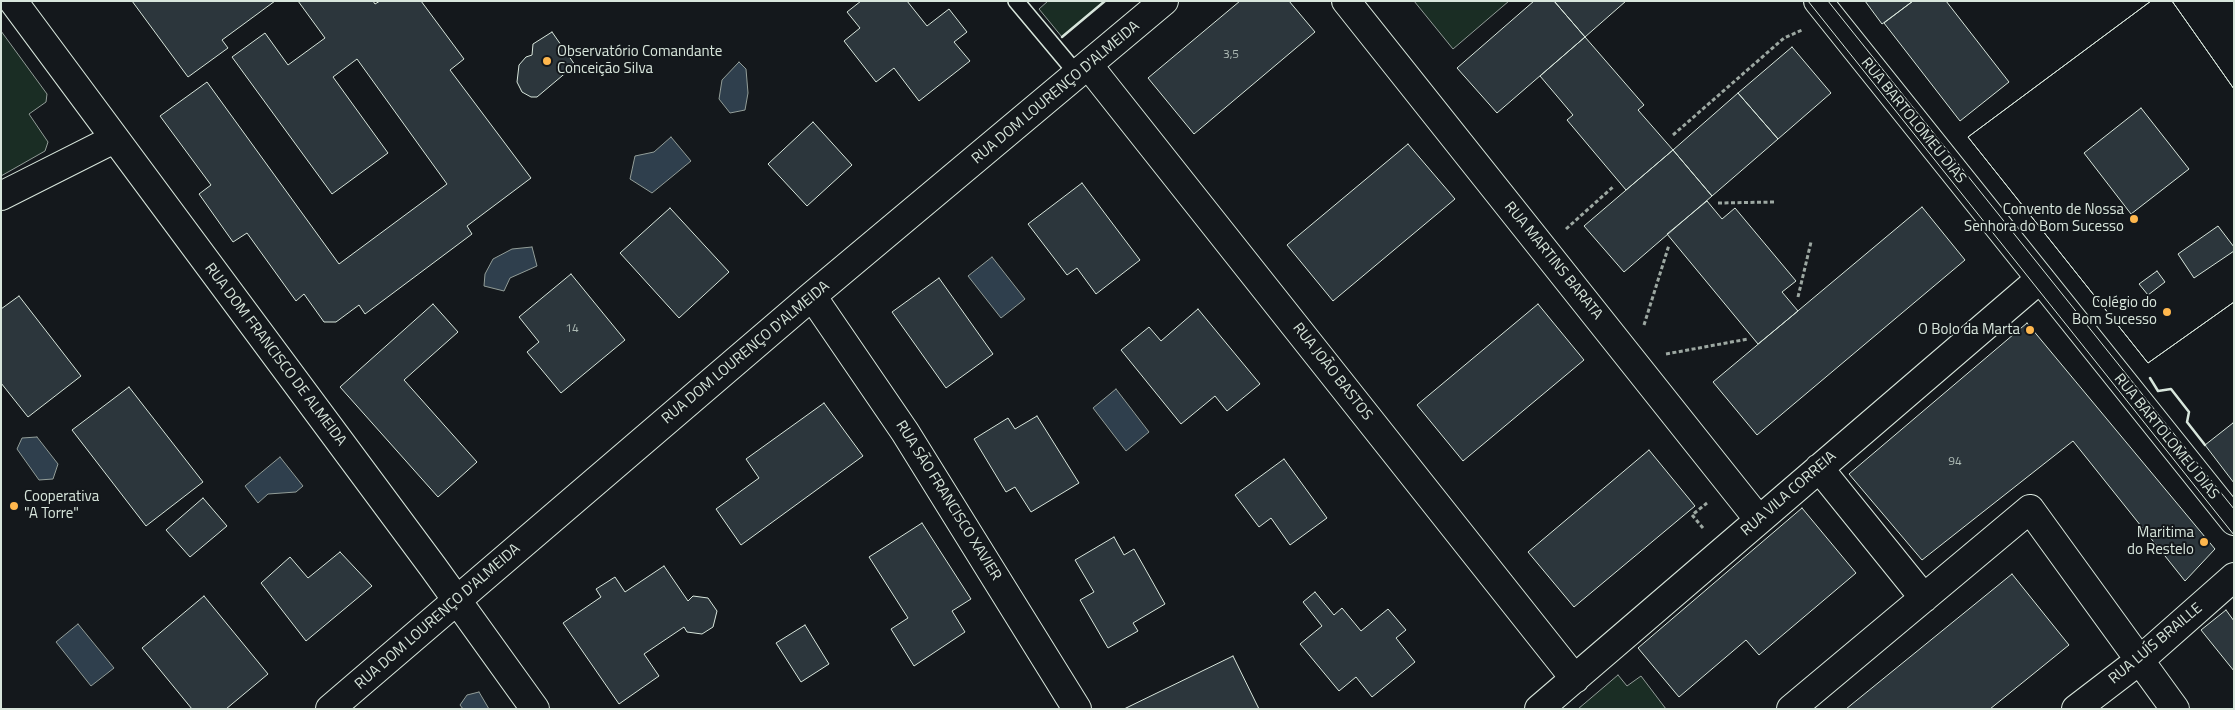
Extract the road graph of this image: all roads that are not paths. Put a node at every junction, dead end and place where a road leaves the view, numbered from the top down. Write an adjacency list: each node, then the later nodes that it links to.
1 (13, 1): 7 (street, RUA DOM FRANCISCO DE ALMEIDA)
2 (1016, 1): 6 (lane)
3 (1164, 1): 6 (street, RUA DOM LOURENÇO D'ALMEIDA)
4 (1346, 1): 12 (street, RUA MARTINS BARATA)
5 (1821, 6): 9 (street, RUA BARTOLOMEU DIAS)
6 (1084, 70): 10 (street, RUA DOM LOURENÇO D'ALMEIDA); 18 (street, RUA JOÃO BASTOS)
7 (114, 139): 8 (street); 16 (street, RUA DOM FRANCISCO DE ALMEIDA)
8 (1, 196)
9 (2040, 279): 11 (street, RUA VILA CORREIA); 13 (street, RUA BARTOLOMEU DIAS)
10 (812, 296): 16 (street, RUA DOM LOURENÇO D'ALMEIDA); 21 (street, RUA SÃO FRANCISCO XAVIER)
11 (1818, 468): 12 (street, RUA VILA CORREIA); 15 (street)
12 (1759, 520): 18 (street, RUA VILA CORREIA)
13 (2234, 521)
14 (2234, 577): 17 (street, RUA LUÍS BRAILLE)
15 (1924, 598): 17 (street); 23 (street)
16 (458, 600): 19 (street, RUA DOM LOURENÇO D'ALMEIDA); 20 (street, RUA DOM FRANCISCO DE ALMEIDA)
17 (2140, 660): 24 (street, RUA LUÍS BRAILLE); 25 (street)
18 (1575, 678): 22 (street, RUA VILA CORREIA)
19 (330, 709)
20 (535, 709)
21 (1077, 709)
22 (1539, 709)
23 (1791, 709)
24 (2076, 709)
25 (2175, 709)

